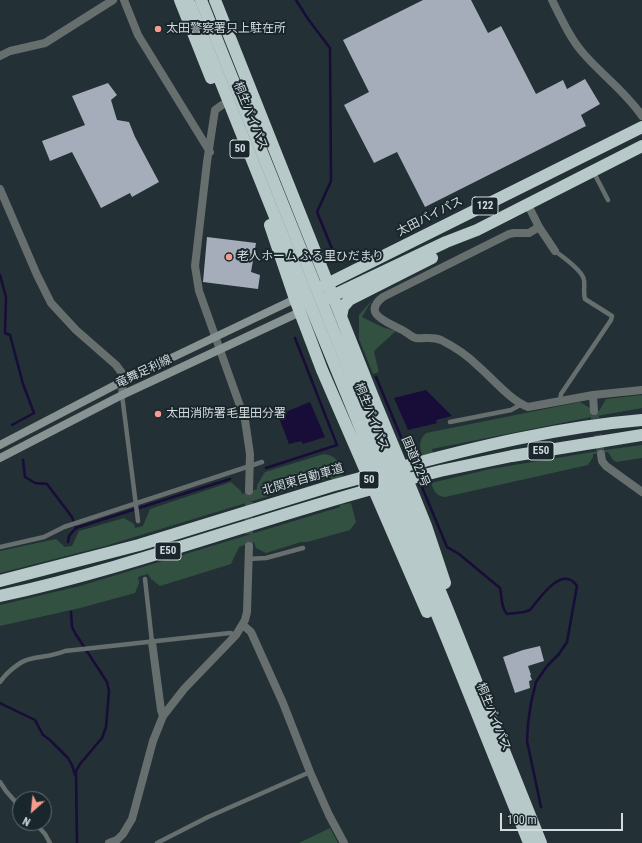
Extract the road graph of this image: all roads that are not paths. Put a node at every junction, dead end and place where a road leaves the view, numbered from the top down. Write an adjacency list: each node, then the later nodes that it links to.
1 (113, 0): 10 (street)
2 (124, 0): 15 (street)
3 (180, 0): 11 (highway, 50)
4 (188, 0): 23 (highway, 桐生バイパス / 50)
5 (201, 0): 23 (highway, 桐生バイパス / 50)
6 (215, 0): 9 (highway, 国道122号)
7 (223, 0): 9 (highway)
8 (552, 0): 12 (street)
9 (221, 15): 24 (highway, 国道122号)
10 (0, 56)
11 (222, 105): 15 (street); 26 (highway, 50)
12 (642, 116)
13 (642, 127): 24 (highway, 太田バイパス / 122)
14 (642, 146): 16 (highway, 122)
15 (210, 152): 29 (street)
16 (593, 171): 18 (lane); 19 (highway, 122)
17 (0, 189): 31 (street)
18 (608, 200)
19 (528, 205): 20 (street); 21 (highway, 122)
20 (539, 227): 22 (street); 36 (street)
21 (477, 230): 25 (highway, 122); 28 (highway)
22 (555, 251): 35 (lane)
23 (303, 271): 62 (highway, 桐生バイパス / 50)
24 (328, 284): 25 (highway, 国道122号); 26 (highway, 太田バイパス / 122)
25 (332, 296): 27 (highway, 122); 28 (highway, 国道122号 / 50)
26 (295, 299): 27 (highway, 50); 29 (main road, 竜舞足利線)
27 (300, 312): 30 (main road, 竜舞足利線); 62 (highway, 50)
28 (340, 317): 62 (highway, 国道122号 / 50)
29 (216, 337): 30 (street); 31 (main road, 竜舞足利線)
30 (220, 349): 33 (main road, 竜舞足利線); 47 (street)
31 (123, 381): 33 (street); 43 (main road, 竜舞足利線)
32 (642, 390): 34 (street)
33 (122, 395): 45 (main road, 竜舞足利線); 50 (lane)
34 (593, 396): 35 (street); 37 (street)
35 (560, 402): 36 (street)
36 (522, 404): 40 (lane)
37 (594, 411)
38 (642, 417): 41 (highway)
39 (642, 420): 41 (highway, 北関東自動車道 / E50)
40 (450, 422)
41 (613, 422): 57 (highway, 北関東自動車道 / E50)
42 (642, 435): 58 (highway, E50)
43 (0, 445)
44 (601, 454): 49 (street)
45 (0, 458)
46 (262, 462): 47 (lane)
47 (250, 467): 48 (street); 50 (lane)
48 (249, 491)
49 (642, 492)
50 (136, 504): 51 (lane); 53 (lane)
51 (138, 521)
52 (249, 546): 55 (street)
53 (0, 548)
54 (303, 548): 55 (lane)
55 (248, 559): 59 (street)
56 (145, 579): 61 (lane)
57 (0, 581)
58 (0, 596)
59 (243, 625): 60 (street); 65 (street)
60 (236, 635): 61 (lane); 64 (street)
61 (152, 642): 63 (lane); 64 (street)
62 (455, 643): 73 (highway, 桐生バイパス / 50); 74 (highway, 桐生バイパス / 50)
63 (0, 682)
64 (163, 716): 70 (street)
65 (310, 772): 71 (lane); 72 (street)
66 (0, 782): 67 (lane)
67 (12, 798)
68 (42, 831): 69 (lane)
69 (50, 843)
70 (109, 843)
71 (157, 843)
72 (344, 843)
73 (529, 843)
74 (541, 843)

